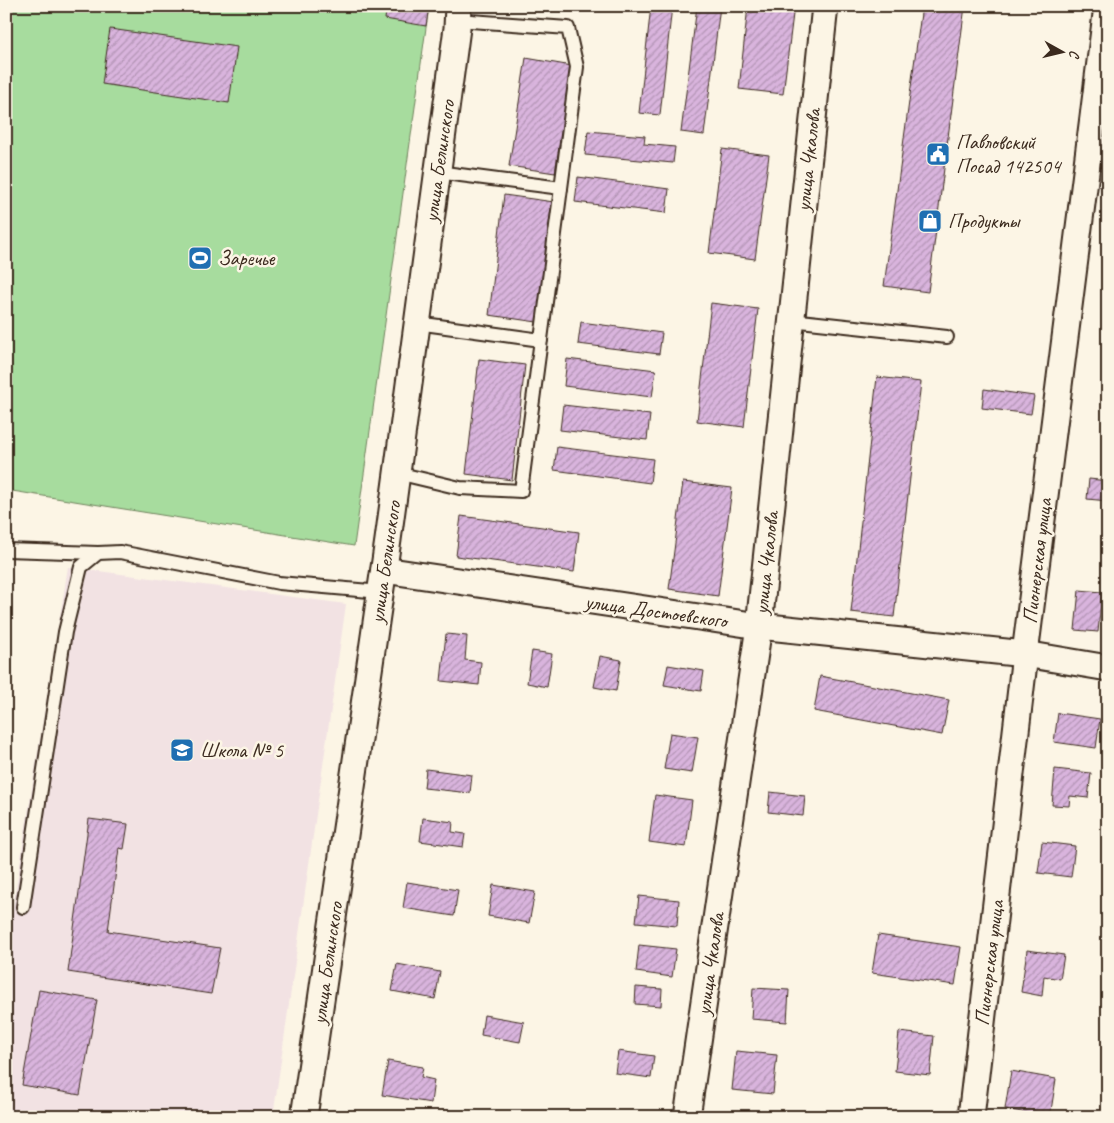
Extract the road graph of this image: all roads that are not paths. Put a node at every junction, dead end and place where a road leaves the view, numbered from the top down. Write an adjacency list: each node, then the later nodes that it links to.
1 (825, 6): 6 (street, улица Чкалова)
2 (1107, 6): 15 (street, Пионерская улица)
3 (458, 13): 4 (street, улица Белинского); 5 (lane)
4 (437, 172): 5 (lane); 7 (street, улица Белинского)
5 (561, 188): 9 (lane)
6 (791, 320): 8 (lane); 14 (street, улица Чкалова)
7 (417, 323): 9 (lane); 10 (street, улица Белинского)
8 (947, 337)
9 (541, 340): 10 (lane)
10 (397, 473): 13 (street, улица Белинского)
11 (6, 550): 12 (lane)
12 (98, 553): 13 (lane); 17 (lane)
13 (382, 581): 14 (street, улица Достоевского); 18 (street, улица Белинского)
14 (759, 626): 15 (street, улица Достоевского); 19 (street, улица Чкалова)
15 (1025, 654): 16 (street, улица Достоевского); 20 (street, Пионерская улица)
16 (1108, 668)
17 (23, 907)
18 (304, 1117)
19 (687, 1117)
20 (971, 1117)

